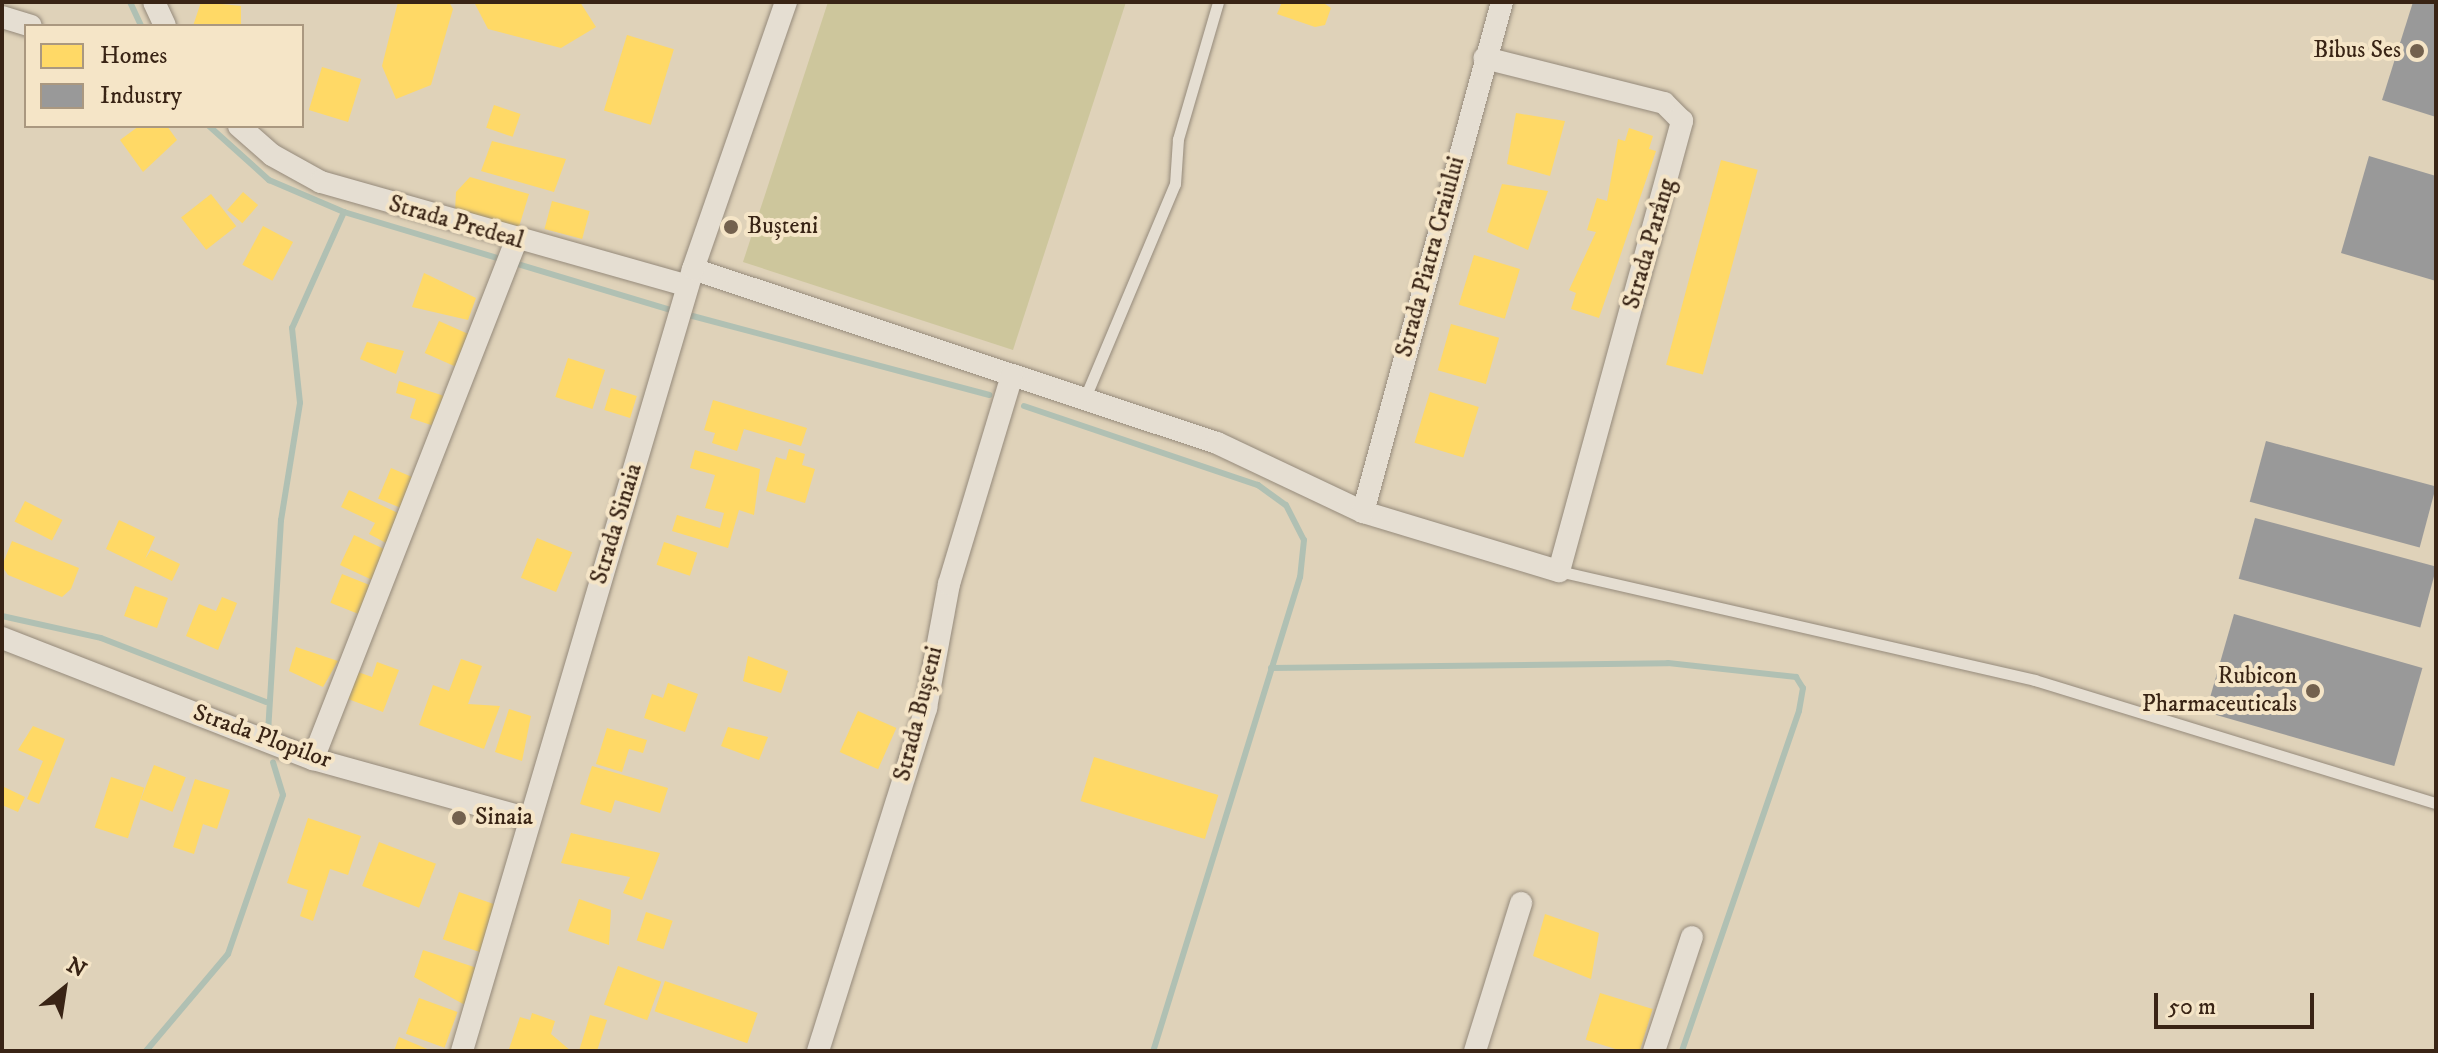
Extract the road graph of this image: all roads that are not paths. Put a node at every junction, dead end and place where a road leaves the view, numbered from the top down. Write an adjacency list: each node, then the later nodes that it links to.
1 (1218, 2): 11 (lane)
2 (1502, 2): 6 (street, Strada Piatra Craiului)
3 (780, 3): 9 (street, Strada Sinaia)
4 (2, 17): 5 (street)
5 (25, 24)
6 (1485, 58): 12 (street, Strada Piatra Craiului); 13 (street, Strada Parâng)
7 (241, 128): 8 (street, Strada Predeal)
8 (514, 245): 9 (street, Strada Predeal); 15 (street)
9 (688, 286): 10 (street, Strada Predeal); 17 (street, Strada Sinaia)
10 (1012, 375): 11 (street, Strada Predeal); 21 (street, Strada Bușteni)
11 (1084, 400): 12 (street, Strada Predeal)
12 (1363, 512): 13 (street, Strada Predeal)
13 (1559, 571): 16 (lane)
14 (2, 638): 15 (street, Strada Plopilor)
15 (313, 759): 17 (street, Strada Plopilor)
16 (2436, 803)
17 (529, 819): 20 (street, Strada Sinaia)
18 (1521, 903): 22 (street)
19 (1692, 937): 23 (street)
20 (462, 1051)
21 (818, 1051)
22 (1475, 1051)
23 (1654, 1051)

